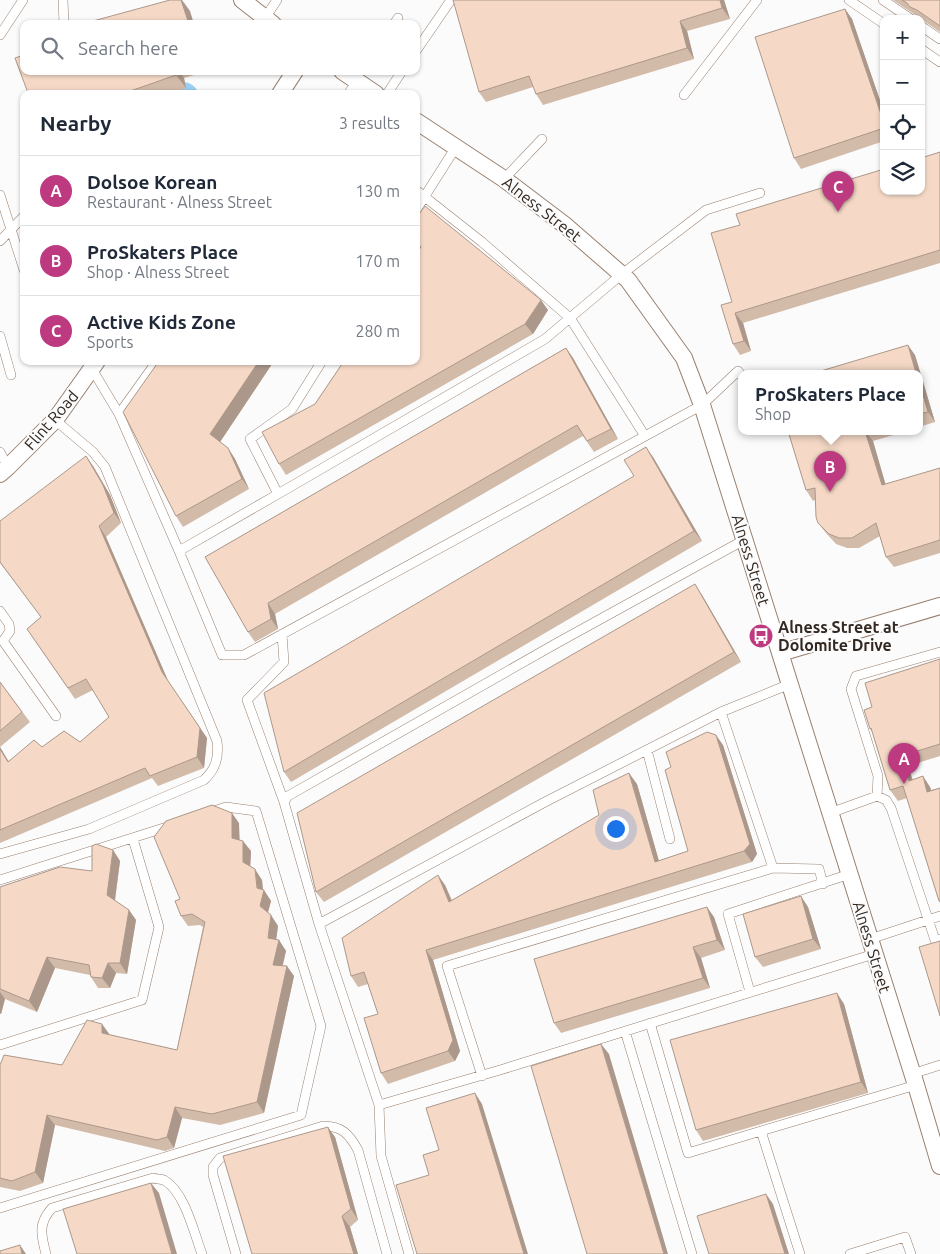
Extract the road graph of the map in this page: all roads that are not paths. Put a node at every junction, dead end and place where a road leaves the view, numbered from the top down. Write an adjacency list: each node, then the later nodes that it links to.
1 (23, 0): 15 (lane)
2 (63, 0): 10 (lane)
3 (242, 0): 11 (street)
4 (277, 0): 12 (lane)
5 (451, 0): 17 (lane)
6 (757, 0): 26 (lane)
7 (849, 0): 13 (lane)
8 (883, 0): 9 (lane)
9 (905, 15)
10 (64, 20)
11 (268, 20)
12 (269, 20)
13 (880, 21)
14 (925, 29): 16 (lane)
15 (0, 32)
16 (940, 39)
17 (420, 45)
18 (925, 52): 19 (lane)
19 (940, 62)
20 (292, 75): 23 (street)
21 (399, 75): 25 (lane)
22 (353, 80): 24 (street)
23 (283, 90)
24 (369, 90)
25 (390, 90)
26 (684, 95)
27 (420, 123): 29 (street, Alness Street)
28 (542, 139): 30 (lane)
29 (456, 147): 30 (street, Alness Street); 34 (lane)
30 (504, 179): 40 (street, Alness Street)
31 (420, 193): 34 (lane)
32 (760, 193): 40 (lane)
33 (0, 195): 37 (lane)
34 (425, 196): 35 (lane); 41 (lane)
35 (420, 204)
36 (20, 220): 37 (lane)
37 (11, 230): 38 (lane); 39 (lane)
38 (0, 241)
39 (20, 258)
40 (622, 274): 41 (lane); 48 (street, Alness Street)
41 (570, 318): 51 (lane); 54 (lane)
42 (0, 336): 47 (lane)
43 (95, 365): 49 (lane); 50 (street, Flint Road)
44 (154, 365): 49 (lane)
45 (320, 365): 54 (lane)
46 (738, 371): 48 (lane)
47 (10, 375)
48 (702, 404): 51 (lane); 55 (street, Alness Street)
49 (119, 414): 56 (lane)
50 (55, 420): 53 (street, Flint Road); 73 (lane)
51 (645, 436): 59 (lane)
52 (0, 452): 53 (lane)
53 (4, 470)
54 (278, 494): 56 (lane)
55 (744, 540): 61 (street, Alness Street); 67 (lane)
56 (179, 551): 59 (lane)
57 (940, 606): 61 (street)
58 (0, 611): 64 (lane)
59 (282, 634): 67 (lane)
60 (940, 652): 66 (lane)
61 (780, 653): 62 (street, Alness Street)
62 (790, 684): 63 (lane); 68 (street, Alness Street)
63 (721, 712): 65 (lane); 74 (lane)
64 (56, 716)
65 (647, 750): 72 (lane); 80 (lane)
66 (877, 796): 68 (lane); 79 (lane)
67 (284, 802): 80 (lane)
68 (830, 813): 75 (street, Alness Street)
69 (198, 817): 93 (lane)
70 (179, 823): 71 (lane)
71 (133, 839): 76 (lane); 86 (lane)
72 (670, 839)
73 (0, 854)
74 (773, 868): 77 (lane); 88 (lane)
75 (850, 874): 77 (lane); 82 (street, Alness Street)
76 (0, 880)
77 (823, 884): 83 (lane)
78 (940, 916): 79 (lane)
79 (929, 920): 81 (lane); 82 (lane)
80 (319, 924): 90 (lane)
81 (940, 939)
82 (872, 946): 83 (lane); 89 (street, Alness Street)
83 (750, 992): 84 (lane)
84 (650, 1023): 85 (lane); 91 (lane)
85 (626, 1031): 88 (lane); 99 (lane)
86 (0, 1045)
87 (940, 1065): 89 (lane)
88 (482, 1076): 90 (lane)
89 (914, 1079): 91 (lane); 92 (street, Alness Street)
90 (378, 1105): 98 (lane)
91 (761, 1131): 100 (lane)
92 (940, 1166)
93 (0, 1208)
94 (46, 1254): 95 (lane)
95 (202, 1254)
96 (236, 1254): 97 (lane)
97 (387, 1254)
98 (409, 1254)
99 (692, 1254)
100 (800, 1254)
101 (850, 1254): 102 (lane)
102 (911, 1254)

